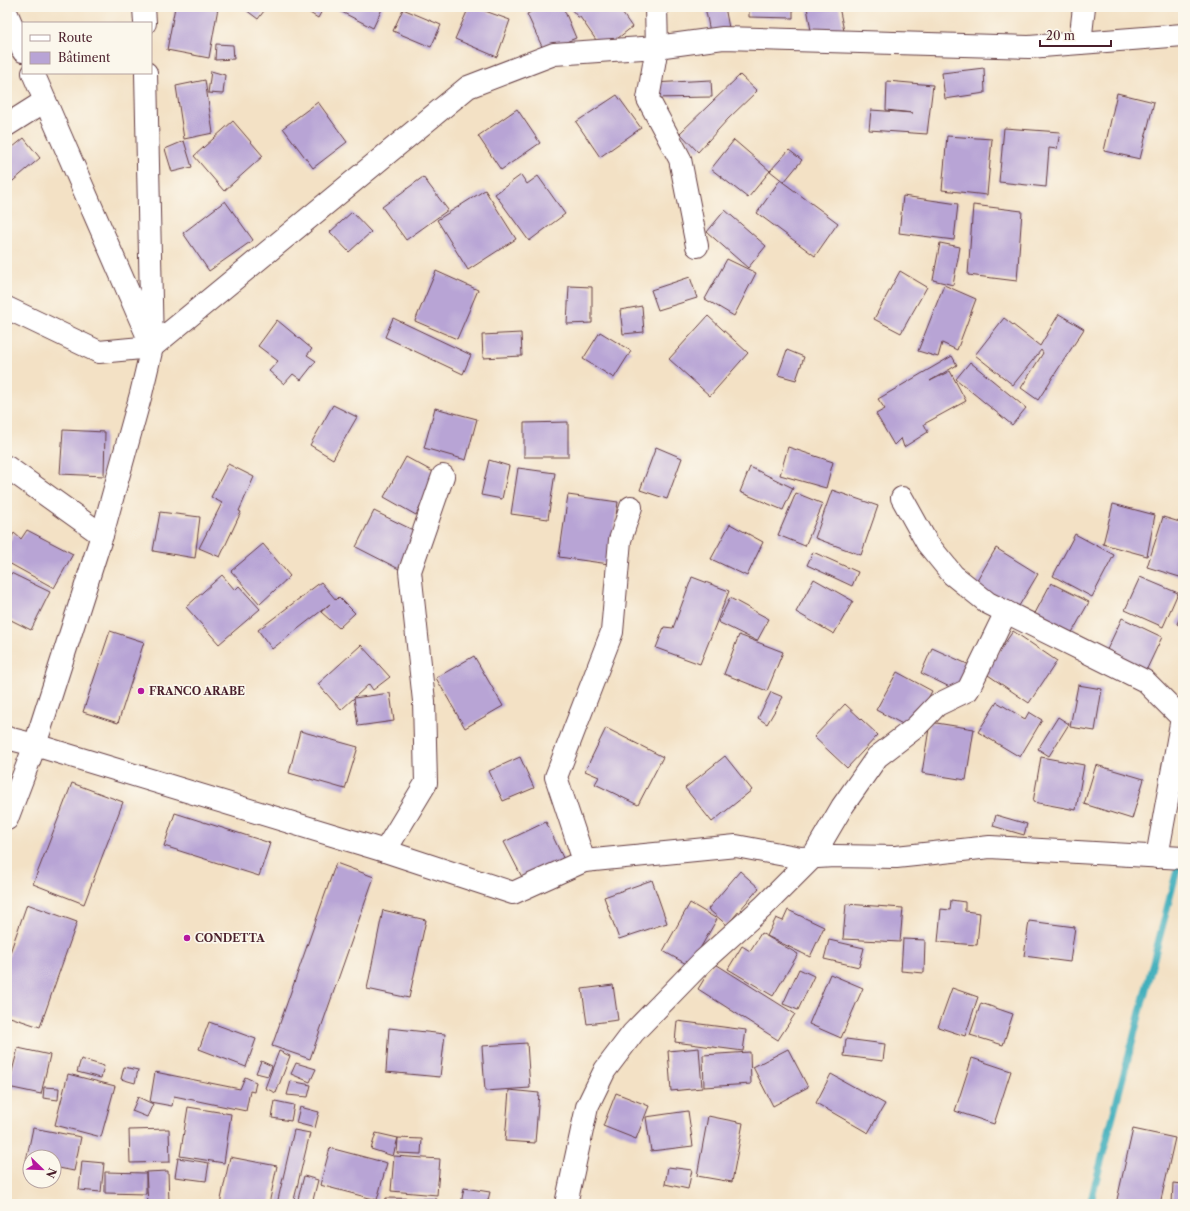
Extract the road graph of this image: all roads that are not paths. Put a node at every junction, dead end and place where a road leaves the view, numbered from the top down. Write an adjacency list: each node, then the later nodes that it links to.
1 (144, 7): 5 (street)
2 (656, 7): 8 (street)
3 (1084, 7): 7 (street)
4 (7, 14): 9 (street)
5 (145, 22)
6 (1183, 35): 7 (street)
7 (1080, 43): 8 (street)
8 (657, 47): 14 (street); 16 (street)
9 (22, 49)
10 (33, 74): 12 (street)
11 (146, 74): 16 (street)
12 (45, 101): 13 (street); 16 (street)
13 (7, 125)
14 (698, 246)
15 (7, 308): 16 (street)
16 (152, 347): 21 (street)
17 (7, 467): 21 (street)
18 (443, 476): 26 (street)
19 (902, 498): 22 (street)
20 (631, 507): 29 (street)
21 (102, 535): 24 (street)
22 (1006, 612): 27 (street); 28 (street)
23 (7, 738): 24 (street)
24 (36, 745): 25 (street); 26 (street)
25 (7, 819)
26 (385, 851): 29 (street)
27 (812, 858): 28 (street); 29 (street); 30 (street)
28 (1170, 858)
29 (584, 861)
30 (566, 1204)

